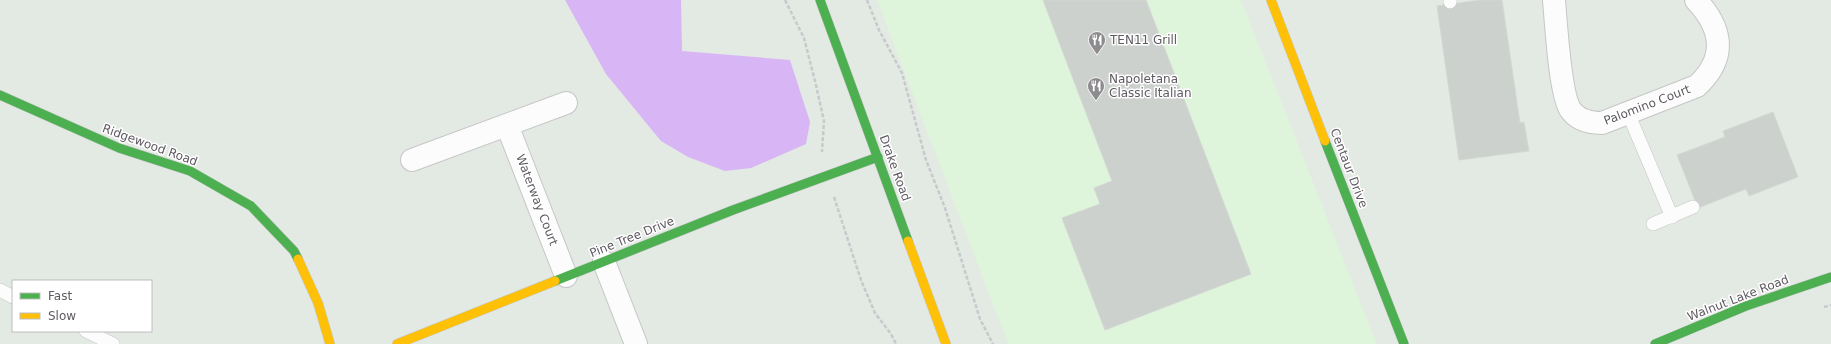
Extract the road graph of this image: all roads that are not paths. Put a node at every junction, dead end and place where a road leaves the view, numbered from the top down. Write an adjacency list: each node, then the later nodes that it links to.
1 (820, 0): 9 (street, Drake Road)
2 (1271, 0): 25 (street, Centaur Drive)
3 (1554, 0): 7 (street, Palomino Court)
4 (1699, 1): 7 (street, Palomino Court)
5 (0, 95): 21 (street, Ridgewood Road)
6 (566, 103): 8 (street)
7 (1628, 113): 12 (lane)
8 (508, 125): 10 (street); 15 (street, Waterway Court)
9 (878, 157): 14 (street, Pine Tree Drive); 24 (street, Drake Road)
10 (412, 160)
11 (1693, 208): 12 (lane)
12 (1672, 216): 13 (lane)
13 (1653, 224)
14 (604, 262): 15 (street, Pine Tree Drive); 23 (street)
15 (566, 276): 22 (street, Pine Tree Drive)
16 (1831, 277): 26 (street, Walnut Lake Road)
17 (0, 290): 18 (lane)
18 (12, 296)
19 (88, 332): 20 (lane)
20 (114, 344)
21 (330, 344)
22 (397, 344)
23 (636, 344)
24 (946, 344)
25 (1404, 344)
26 (1655, 344)

